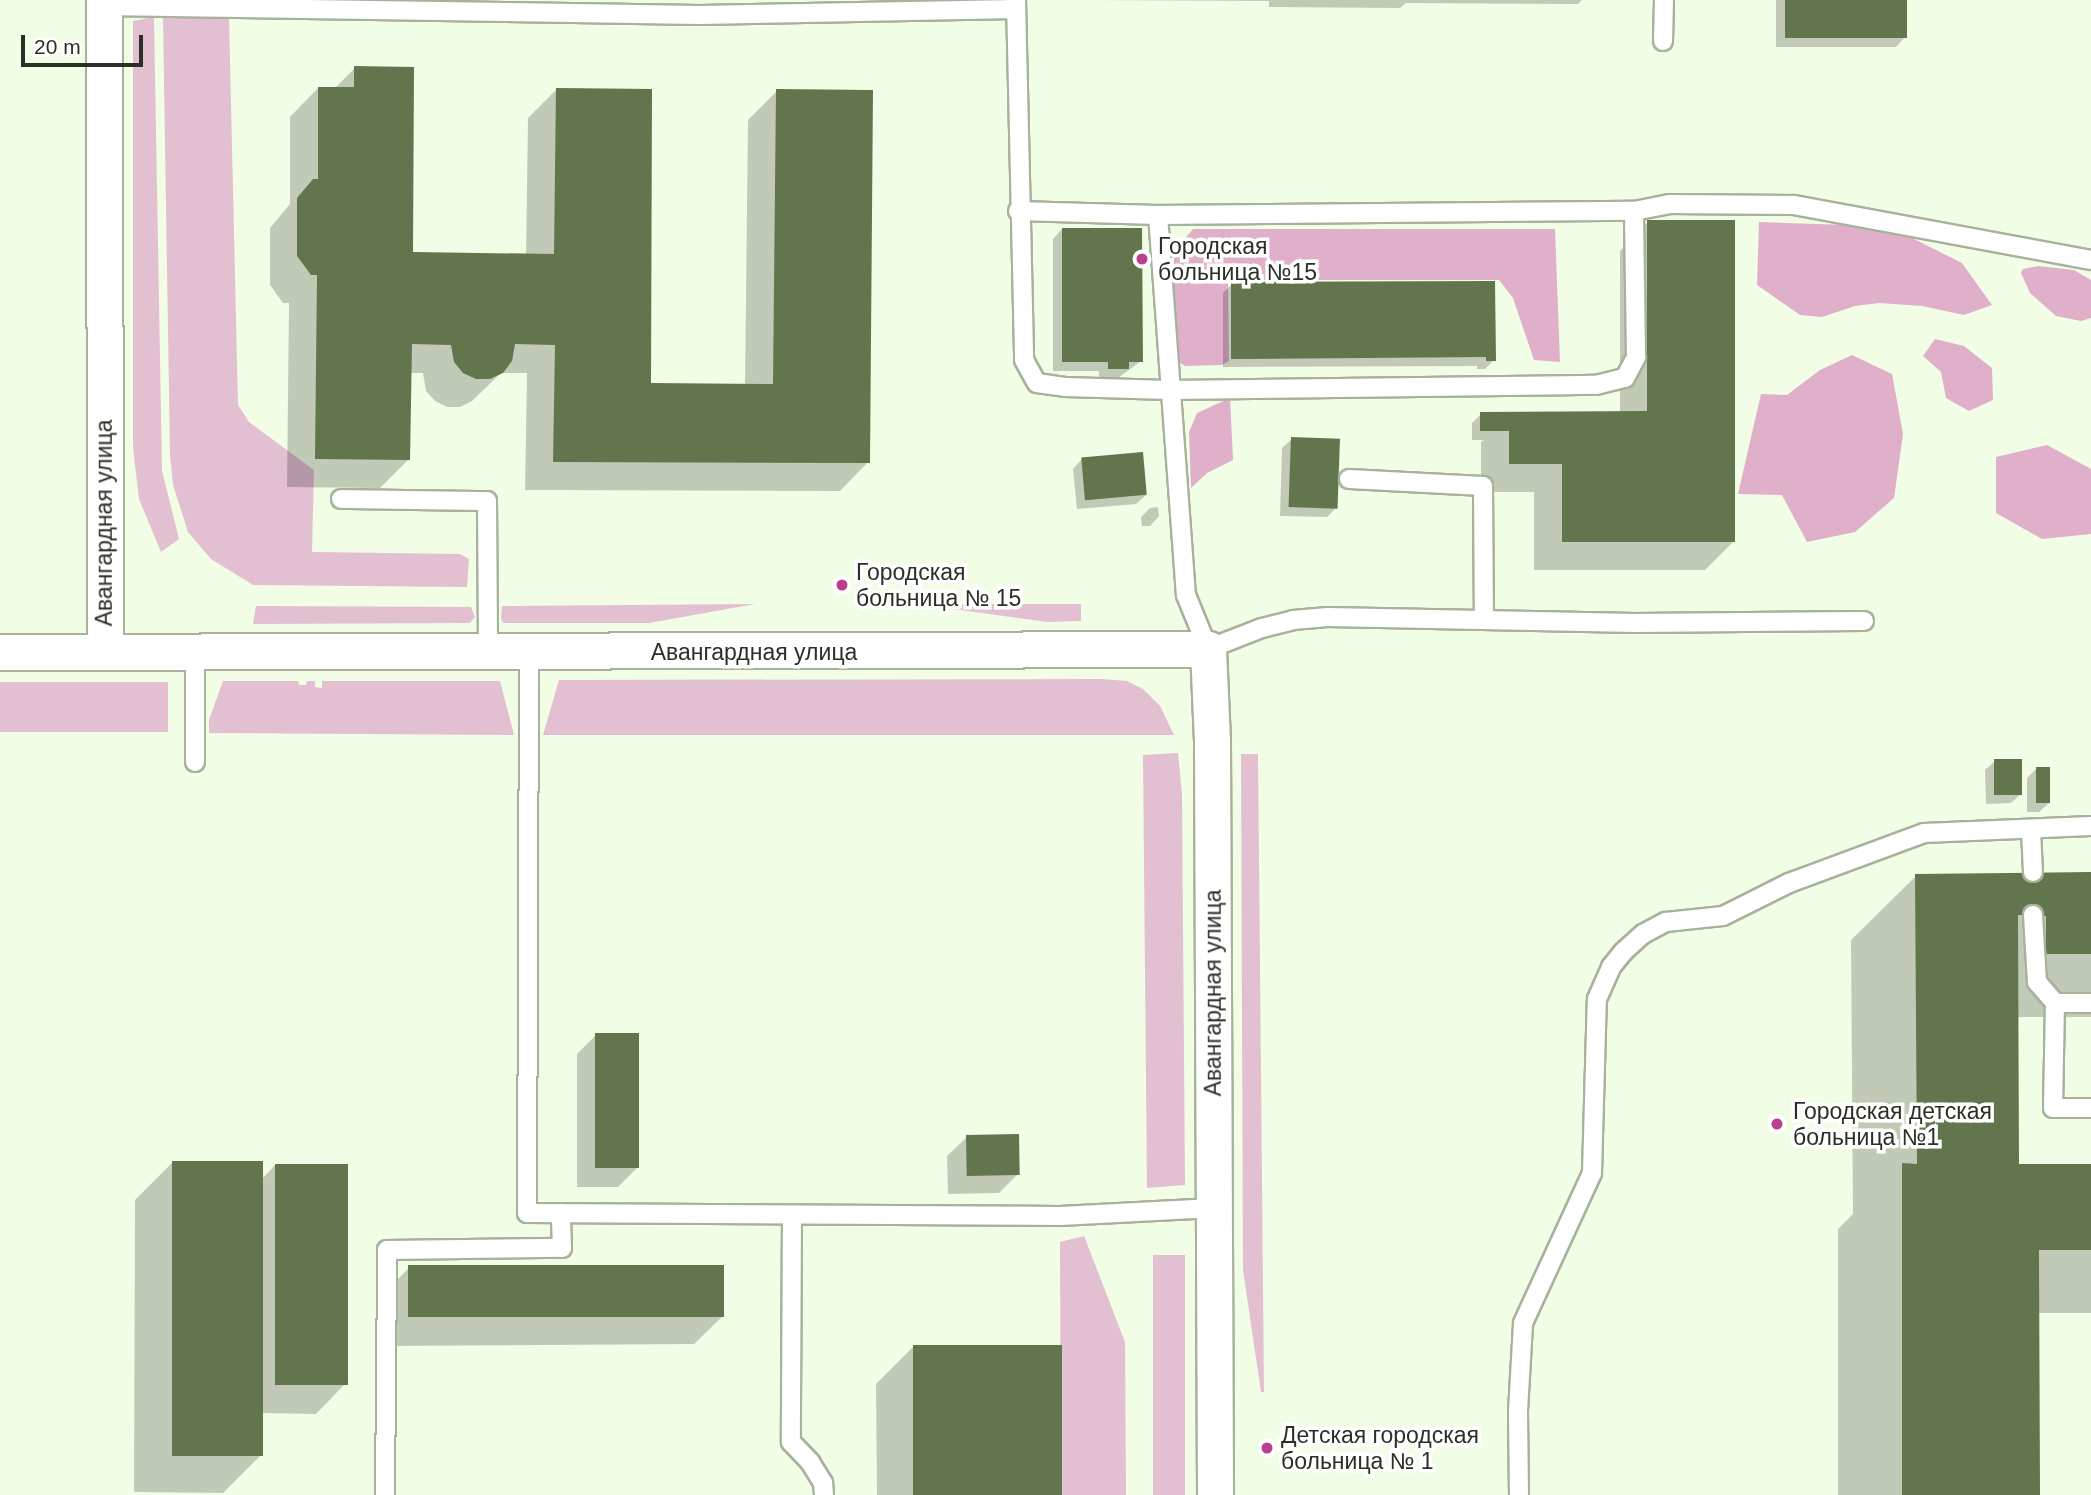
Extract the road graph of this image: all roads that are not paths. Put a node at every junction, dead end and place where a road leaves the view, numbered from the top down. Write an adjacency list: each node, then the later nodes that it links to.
1 (1664, 0): 5 (lane)
2 (104, 3): 4 (lane); 16 (street, Авангардная улица)
3 (1016, 4): 4 (lane); 6 (lane)
4 (793, 7)
5 (1663, 41)
6 (1018, 211): 8 (lane); 10 (lane)
7 (1634, 211): 8 (lane); 9 (lane); 10 (lane)
8 (1158, 215): 10 (lane)
9 (2091, 260)
10 (1169, 390): 15 (lane)
11 (1349, 479): 13 (lane)
12 (341, 499): 19 (lane)
13 (1484, 619): 14 (lane); 15 (lane)
14 (1864, 621)
15 (1208, 649): 20 (street, Авангардная улица); 29 (street, Авангардная улица)
16 (105, 651): 17 (street); 18 (street, Авангардная улица)
17 (0, 652)
18 (195, 653): 19 (street, Авангардная улица); 21 (lane)
19 (488, 653): 20 (street, Авангардная улица)
20 (529, 653): 30 (lane)
21 (195, 762)
22 (2091, 826): 23 (lane)
23 (2031, 830): 24 (lane); 35 (lane)
24 (2033, 872)
25 (2033, 915): 26 (lane)
26 (2055, 1003): 27 (lane); 28 (lane)
27 (2091, 1003)
28 (2091, 1108)
29 (1214, 1208): 31 (lane); 34 (street, Авангардная улица)
30 (561, 1213): 31 (lane); 32 (lane)
31 (792, 1215): 33 (lane)
32 (385, 1495)
33 (824, 1495)
34 (1215, 1495)
35 (1519, 1495)

